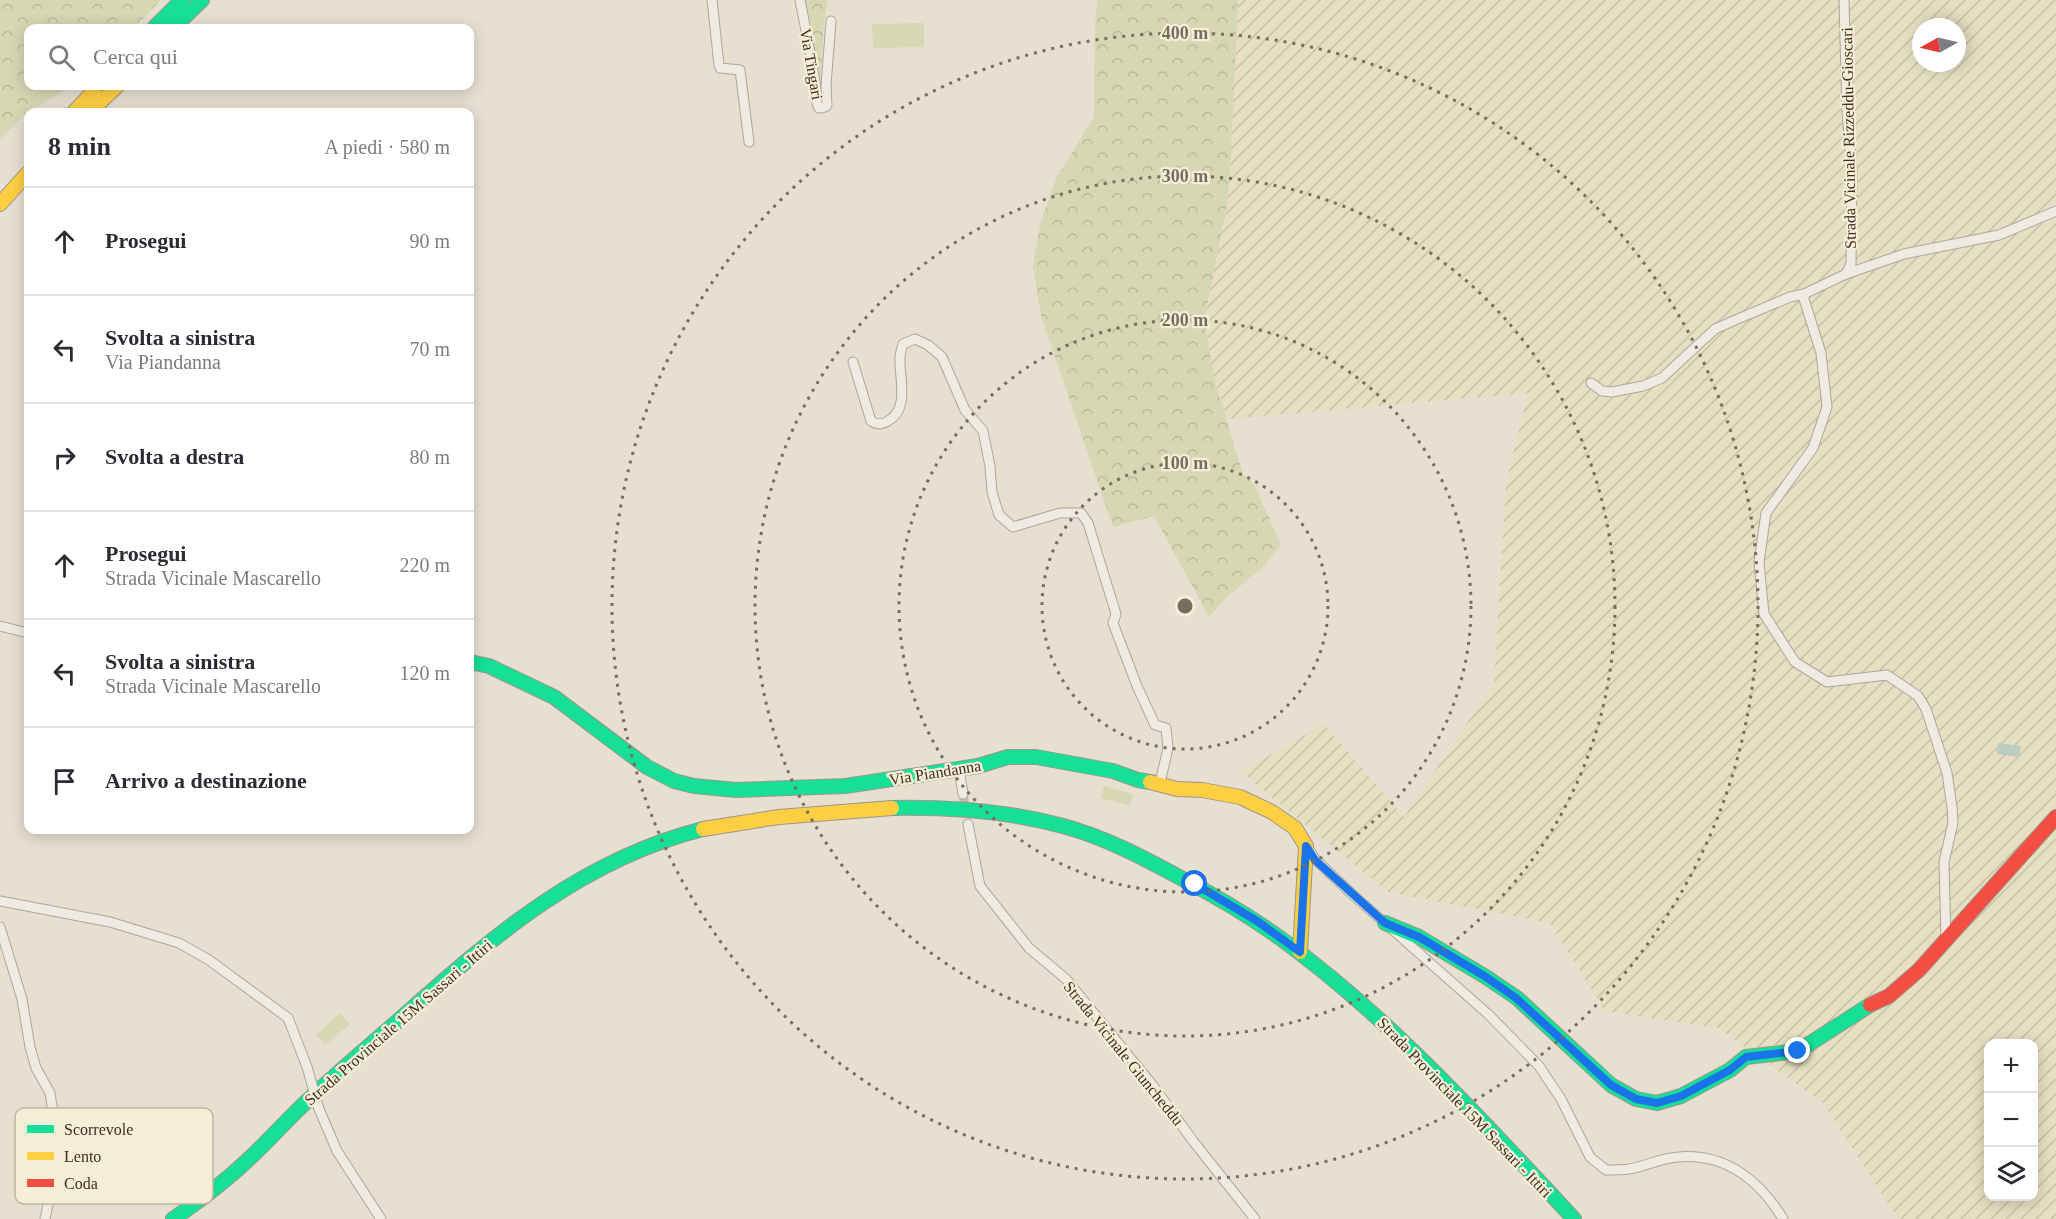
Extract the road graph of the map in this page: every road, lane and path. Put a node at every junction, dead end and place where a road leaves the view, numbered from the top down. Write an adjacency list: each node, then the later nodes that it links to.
1 (182, 0): 7 (main road)
2 (202, 0): 8 (main road)
3 (712, 0): 13 (street)
4 (800, 0): 6 (street, Via Tingari)
5 (1844, 0): 19 (street, Strada Vicinale Rizzeddu-Gioscari)
6 (831, 21)
7 (158, 24)
8 (177, 24)
9 (96, 90): 11 (main road)
10 (113, 90): 12 (main road)
11 (78, 108)
12 (94, 108)
13 (749, 142)
14 (24, 164): 16 (main road)
15 (24, 177): 17 (main road)
16 (0, 188)
17 (0, 204)
18 (2056, 210): 19 (street)
19 (1846, 274): 20 (street)
20 (1804, 294): 22 (street); 35 (street)
21 (853, 362): 27 (street)
22 (1592, 383)
23 (0, 626): 24 (street)
24 (24, 632)
25 (474, 663): 26 (main road, Via Piandanna)
26 (959, 769): 27 (main road, Via Piandanna); 28 (street)
27 (1160, 783): 31 (main road, Via Piandanna)
28 (963, 794)
29 (2056, 817): 35 (main road)
30 (968, 824): 44 (street, Strada Vicinale Giuncheddu)
31 (1306, 846): 33 (street); 36 (main road)
32 (0, 901): 43 (street, bridge)
33 (1385, 923): 35 (main road); 46 (street)
34 (0, 927): 37 (street)
35 (1946, 939)
36 (1300, 952): 38 (main road, Strada Provinciale 15M Sassari - Ittiri); 45 (main road, Strada Provinciale 15M Sassari - Ittiri)
37 (52, 1108)
38 (213, 1190)
39 (48, 1204): 41 (street)
40 (193, 1204): 42 (main road, Strada Provinciale 15M Sassari - Ittiri)
41 (45, 1219)
42 (173, 1219)
43 (381, 1219)
44 (1255, 1219)
45 (1574, 1219)
46 (1783, 1219)

